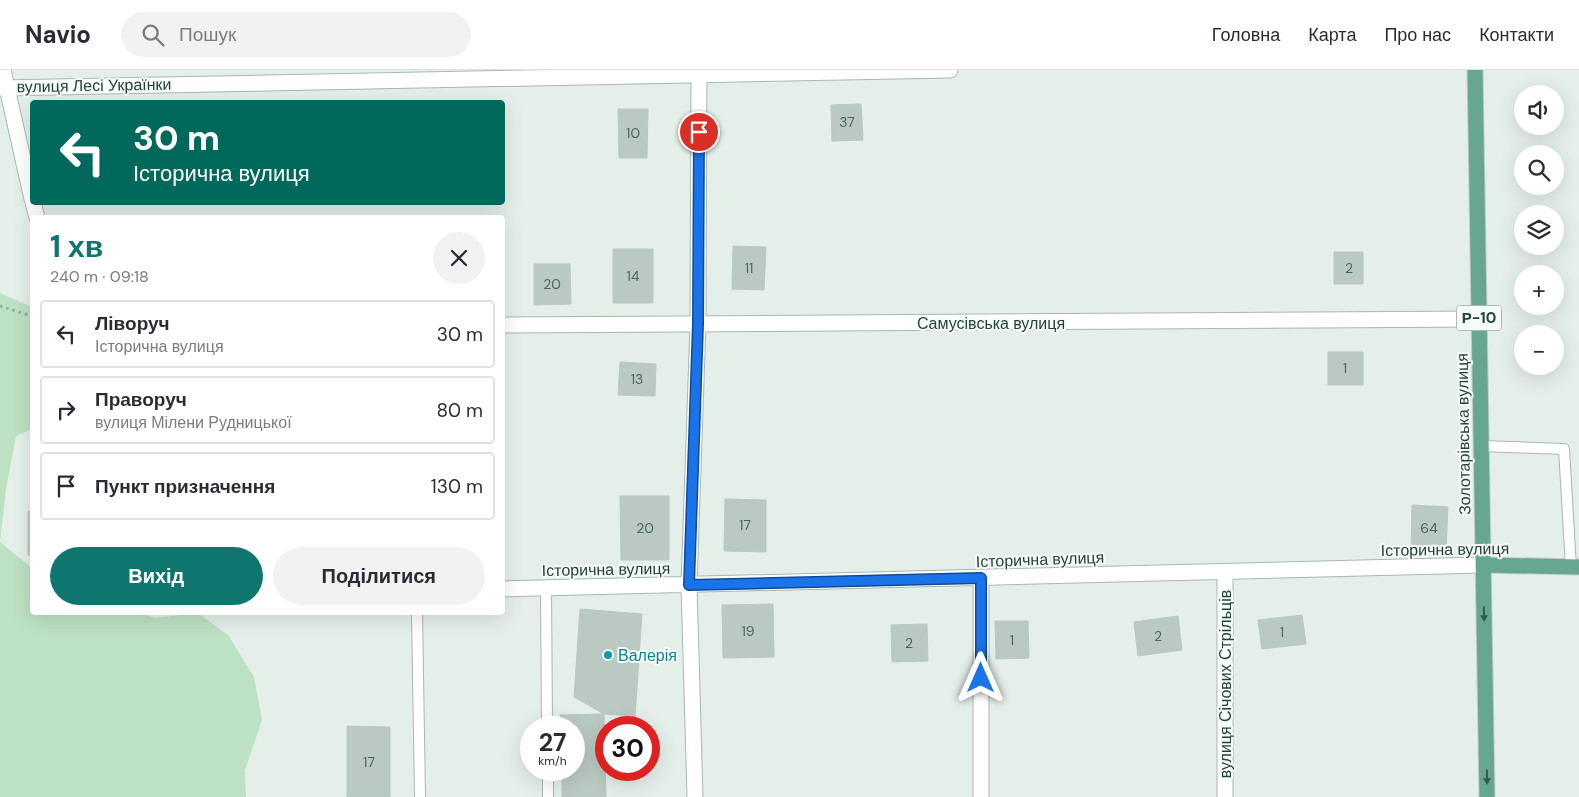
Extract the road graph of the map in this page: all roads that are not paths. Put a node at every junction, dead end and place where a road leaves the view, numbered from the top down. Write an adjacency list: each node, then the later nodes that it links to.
1 (3, 70): 5 (street)
2 (950, 70): 4 (street, вулиця Лесі Українки)
3 (1475, 70): 7 (main road, Золотарівська вулиця / Р-10)
4 (699, 72): 5 (street, вулиця Лесі Українки); 8 (street)
5 (3, 87): 6 (street)
6 (30, 190)
7 (1479, 320): 8 (street, Самусівська вулиця); 10 (main road, Золотарівська вулиця / Р-10)
8 (698, 324): 9 (street, Самусівська вулиця); 15 (street)
9 (505, 325)
10 (1481, 446): 11 (main road, Золотарівська вулиця / Р-10); 12 (lane)
11 (1483, 565): 12 (main road, Історична вулиця); 13 (street, Історична вулиця); 26 (main road, Золотарівська вулиця / Р-10, one-way to 26)
12 (1575, 567)
13 (1225, 572): 14 (street, Історична вулиця); 25 (street, вулиця Січових Стрільців)
14 (981, 578): 15 (street, Історична вулиця); 24 (street)
15 (689, 585): 16 (street, Історична вулиця); 23 (street)
16 (546, 588): 17 (street, Історична вулиця); 19 (lane)
17 (505, 589)
18 (417, 615): 21 (lane)
19 (547, 716)
20 (548, 781): 22 (lane)
21 (420, 797)
22 (548, 797)
23 (695, 797)
24 (981, 797)
25 (1225, 797)
26 (1487, 797)

